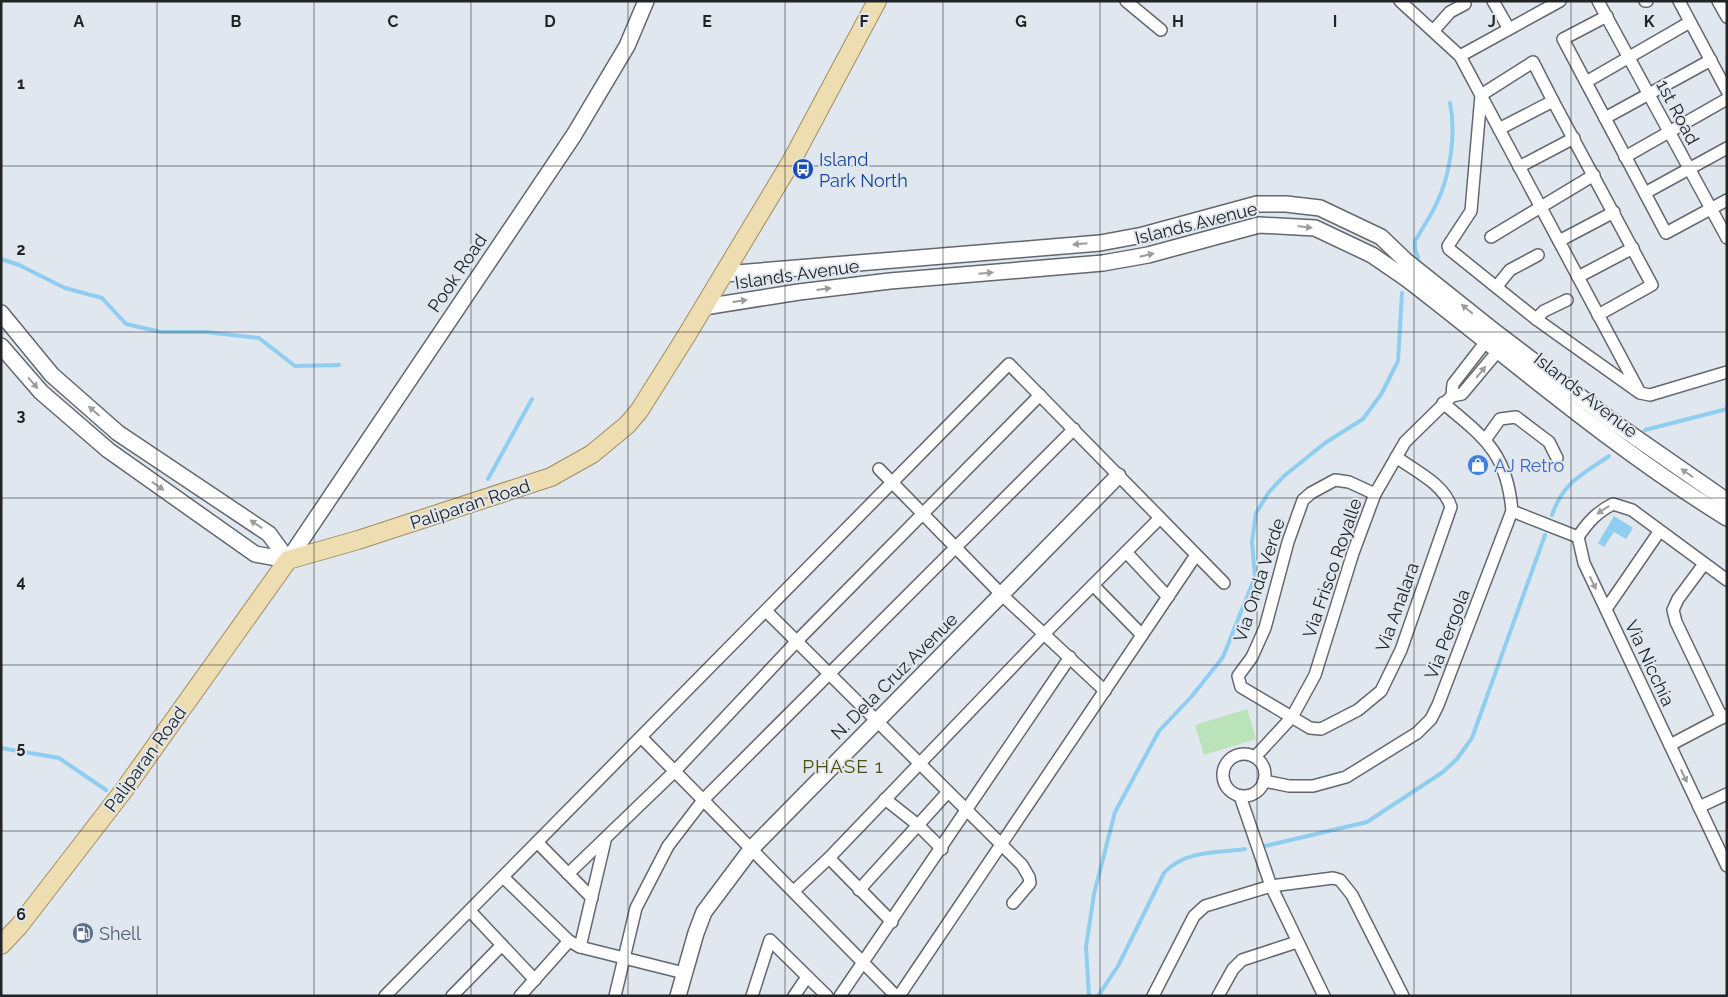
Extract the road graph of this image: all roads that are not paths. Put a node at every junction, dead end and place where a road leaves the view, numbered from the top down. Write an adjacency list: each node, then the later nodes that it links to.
1 (646, 1): 79 (street, Pook Road)
2 (877, 1): 45 (main road, Paliparan Road)
3 (1126, 1): 15 (street)
4 (1400, 1): 16 (street)
5 (1493, 1): 14 (street)
6 (1560, 1): 14 (street)
7 (1598, 1): 11 (street, 1st Road)
8 (1679, 1): 13 (street)
9 (1465, 4): 16 (street)
10 (1722, 4): 12 (street)
11 (1606, 16): 18 (street, 1st Road); 20 (street)
12 (1727, 17)
13 (1690, 22): 18 (street); 19 (street)
14 (1509, 29): 17 (street)
15 (1161, 30)
16 (1434, 30): 17 (street)
17 (1460, 56): 22 (street)
18 (1629, 58): 20 (street); 23 (street, 1st Road)
19 (1711, 60): 21 (street); 23 (street)
20 (1586, 82): 26 (street)
21 (1727, 91)
22 (1481, 95): 25 (street); 27 (street); 47 (street)
23 (1650, 96): 26 (street); 28 (street, 1st Road)
24 (1727, 98): 28 (street)
25 (1553, 101): 27 (street); 29 (street)
26 (1605, 118): 31 (street)
27 (1499, 129): 32 (street)
28 (1670, 133): 31 (street); 33 (street, 1st Road)
29 (1574, 138): 32 (street); 34 (street)
30 (1727, 148): 33 (street)
31 (1625, 157): 35 (street)
32 (1519, 167): 37 (street)
33 (1690, 170): 35 (street); 38 (street, 1st Road)
34 (1594, 175): 37 (street); 39 (street)
35 (1645, 194): 38 (street)
36 (1727, 200): 38 (street)
37 (1540, 205): 40 (street); 42 (street)
38 (1711, 209): 41 (street, 1st Road)
39 (1614, 212): 42 (street); 43 (street)
40 (1490, 237)
41 (1727, 238)
42 (1559, 241): 46 (street)
43 (1633, 248): 46 (street); 50 (street)
44 (1538, 255): 47 (street)
45 (724, 274): 49 (main road, Paliparan Road); 53 (street, Islands Avenue, one-way to 45)
46 (1578, 276): 50 (street)
47 (1497, 286): 52 (street)
48 (1567, 300): 52 (street)
49 (704, 307): 53 (street, Islands Avenue, one-way to 53); 79 (main road, Paliparan Road)
50 (1598, 314): 56 (street)
51 (3, 316): 60 (street, one-way to 51)
52 (1536, 320): 56 (street)
53 (1496, 341): 58 (street, Via Frisco Royalle); 69 (street, Islands Avenue, one-way to 53); 73 (street, Islands Avenue)
54 (1, 346): 62 (street, one-way to 62)
55 (1727, 372): 56 (street)
56 (1640, 393)
57 (1040, 395): 59 (street); 67 (street); 71 (street)
58 (1448, 399): 61 (street, Via Pergola); 63 (street, Via Frisco Royalle)
59 (1074, 429): 66 (street); 76 (street)
60 (118, 433): 62 (street); 79 (street, one-way to 60)
61 (1485, 440): 64 (street); 70 (street, Via Pergola)
62 (108, 450): 79 (street, one-way to 79)
63 (1396, 457): 68 (street, Via Frisco Royalle); 94 (street, Via Analara)
64 (1557, 458)
65 (880, 469): 67 (street)
66 (1118, 476): 72 (street); 84 (street, N. Dela Cruz Avenue)
67 (893, 483): 71 (street); 87 (street)
68 (1375, 494): 94 (street, Via Frisco Royalle); 94 (street, Via Onda Verde)
69 (1727, 501)
70 (1512, 511): 75 (street); 102 (street, Via Pergola)
71 (921, 514): 76 (street); 90 (street)
72 (1160, 518): 77 (street); 78 (street)
73 (1727, 518)
74 (1659, 532): 75 (street, one-way to 75); 80 (street); 86 (street)
75 (1578, 537): 86 (street, Via Nicchia, one-way to 86)
76 (955, 546): 84 (street); 92 (street)
77 (1126, 552): 83 (street); 85 (street)
78 (1196, 555): 82 (street); 85 (street)
79 (288, 560): 129 (main road, Paliparan Road)
80 (1704, 564): 81 (street); 95 (street)
81 (1727, 580)
82 (1224, 583)
83 (1093, 585): 88 (street); 89 (street)
84 (1002, 595): 88 (street); 96 (street, N. Dela Cruz Avenue)
85 (1168, 597): 89 (street)
86 (1606, 609): 98 (street, Via Nicchia)
87 (766, 611): 90 (street); 97 (street)
88 (1043, 635): 91 (street); 100 (street)
89 (1142, 635): 93 (street)
90 (797, 641): 92 (street); 101 (street)
91 (1070, 657): 93 (street); 109 (street)
92 (830, 675): 96 (street); 106 (street)
93 (1104, 691): 113 (street)
94 (1292, 717): 99 (street, Via Frisco Royalle)
95 (1724, 717): 98 (street)
96 (877, 720): 100 (street); 114 (street, N. Dela Cruz Avenue)
97 (641, 737): 101 (street); 112 (street)
98 (1670, 745): 108 (street, Via Nicchia, one-way to 108)
99 (1255, 757): 102 (street); 105 (street)
100 (919, 765): 103 (street); 107 (street)
101 (674, 771): 106 (street); 111 (street)
102 (1264, 781): 105 (street)
103 (948, 792): 109 (street); 110 (street)
104 (1727, 794): 108 (street)
105 (1240, 796): 120 (street)
106 (704, 799): 114 (street); 132 (street)
107 (885, 799): 110 (street); 116 (street)
108 (1699, 807): 117 (street, Via Nicchia)
109 (967, 811): 113 (street); 115 (street)
110 (918, 825): 115 (street); 122 (street)
111 (605, 841): 118 (street); 123 (street)
112 (537, 842): 118 (street); 119 (street)
113 (1001, 845): 124 (street); 146 (street)
114 (752, 848): 121 (street); 134 (street, N. Dela Cruz Avenue)
115 (942, 849): 126 (street)
116 (829, 858): 121 (street); 122 (street)
117 (1727, 866)
118 (568, 874): 123 (street)
119 (503, 877): 125 (street); 127 (street)
120 (1271, 886): 128 (street); 147 (street); 150 (street)
121 (795, 890): 133 (street)
122 (859, 890): 126 (street)
123 (592, 898): 131 (street)
124 (1013, 904)
125 (470, 911): 130 (street); 137 (street)
126 (892, 922): 133 (street)
127 (569, 941): 131 (street); 136 (street)
128 (1297, 942): 148 (street); 149 (street)
129 (1, 945)
130 (502, 945): 136 (street); 138 (street)
131 (580, 947): 132 (street)
132 (623, 958): 134 (street); 140 (street)
133 (863, 964): 145 (street); 146 (street)
134 (684, 973): 141 (street, N. Dela Cruz Avenue)
135 (807, 977): 142 (street); 143 (street); 144 (street)
136 (535, 980): 139 (street)
137 (386, 996)
138 (452, 996)
139 (520, 996)
140 (615, 996)
141 (678, 996)
142 (752, 996)
143 (794, 996)
144 (827, 996)
145 (840, 996)
146 (898, 996)
147 (1153, 996)
148 (1218, 996)
149 (1324, 996)
150 (1403, 996)

